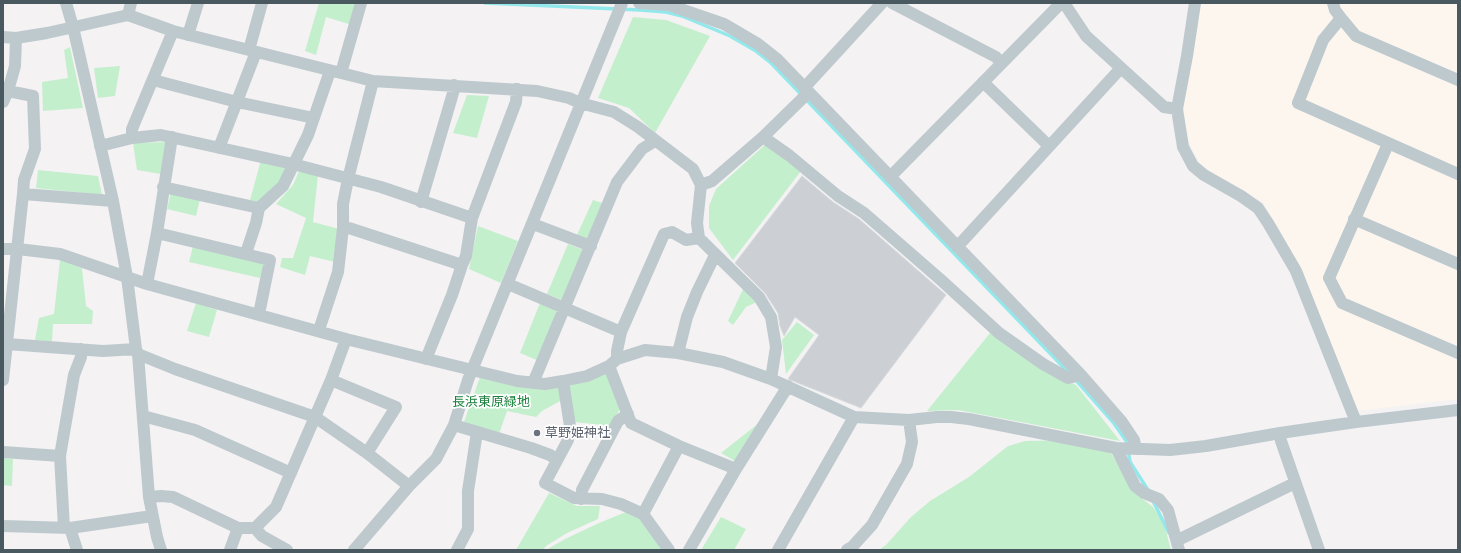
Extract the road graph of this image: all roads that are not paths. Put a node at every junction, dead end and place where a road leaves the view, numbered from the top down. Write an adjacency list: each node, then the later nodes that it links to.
1 (66, 3): 15 (street)
2 (198, 3): 17 (street)
3 (262, 3): 20 (street)
4 (361, 3): 23 (street)
5 (639, 3): 30 (street)
6 (882, 3): 30 (street)
7 (892, 3): 21 (street)
8 (1061, 3): 21 (street)
9 (1064, 3): 22 (street)
10 (1195, 3): 35 (street)
11 (1333, 3): 14 (street)
12 (620, 7): 34 (street)
13 (129, 9): 15 (street); 16 (street)
14 (1341, 18): 25 (street); 41 (street)
15 (73, 28): 19 (street); 42 (street)
16 (173, 31): 17 (street); 24 (street)
17 (188, 35): 20 (street)
18 (3, 37): 19 (street)
19 (16, 38): 31 (street)
20 (252, 51): 23 (street); 33 (street)
21 (1001, 63): 27 (street)
22 (1121, 68): 35 (street); 43 (street)
23 (336, 72): 26 (street); 36 (street)
24 (153, 80): 33 (street); 39 (street)
25 (1458, 80)
26 (373, 81): 28 (street); 48 (street)
27 (983, 82): 43 (street); 47 (street)
28 (454, 85): 29 (street); 53 (street)
29 (517, 89): 34 (street); 55 (street)
30 (806, 90): 38 (street); 47 (street)
31 (8, 91): 32 (street); 51 (street)
32 (3, 102)
33 (237, 102): 36 (street); 44 (street)
34 (580, 103): 40 (street); 57 (street)
35 (1177, 109): 99 (street)
36 (314, 118): 45 (street)
37 (172, 137): 39 (street); 44 (street); 50 (street)
38 (763, 137): 49 (street); 86 (street)
39 (132, 138): 42 (street)
40 (655, 141): 49 (street); 61 (street)
41 (1388, 144): 46 (street); 56 (street)
42 (100, 146): 52 (street)
43 (1049, 146): 62 (street)
44 (219, 148): 45 (street)
45 (293, 164): 48 (street); 54 (street)
46 (1458, 174)
47 (890, 177): 62 (street)
48 (348, 179): 53 (street); 58 (street)
49 (701, 185): 60 (street)
50 (163, 187): 54 (street); 59 (street)
51 (23, 194): 52 (street); 64 (street)
52 (113, 201): 69 (street)
53 (422, 202): 55 (street)
54 (259, 208): 65 (street)
55 (472, 218): 68 (street)
56 (1354, 219): 67 (street); 82 (street)
57 (533, 224): 61 (street); 71 (street)
58 (343, 228): 68 (street); 75 (street)
59 (158, 233): 65 (street); 70 (street)
60 (699, 238): 66 (street); 76 (street)
61 (591, 246): 72 (street)
62 (957, 247): 86 (street)
63 (3, 249): 64 (street)
64 (18, 249): 69 (street); 74 (street)
65 (246, 253): 73 (street)
66 (716, 255): 81 (street); 87 (street)
67 (1458, 264)
68 (462, 265): 83 (street)
69 (127, 277): 70 (street); 80 (street)
70 (147, 284): 73 (street)
71 (508, 284): 72 (street); 85 (street)
72 (565, 307): 76 (street); 91 (street)
73 (259, 314): 75 (street)
74 (6, 328): 78 (street)
75 (319, 330): 77 (street)
76 (621, 332): 84 (street)
77 (346, 338): 83 (street); 89 (street)
78 (7, 344): 79 (street); 88 (street)
79 (81, 349): 80 (street); 107 (street)
80 (137, 352): 95 (street); 96 (street)
81 (678, 353): 84 (street); 87 (street)
82 (1458, 353)
83 (426, 359): 85 (street)
84 (613, 362): 90 (street); 94 (street)
85 (473, 369): 91 (street); 100 (street)
86 (1081, 375): 104 (street)
87 (771, 379): 92 (street)
88 (3, 380)
89 (331, 380): 96 (street); 106 (street)
90 (563, 381): 91 (street); 108 (street)
91 (533, 383)
92 (788, 386): 97 (street); 109 (street)
93 (1458, 410): 99 (street)
94 (628, 414): 103 (street); 114 (street)
95 (143, 416): 110 (street); 113 (street)
96 (315, 416): 106 (street); 110 (street)
97 (854, 417): 98 (street); 130 (street)
98 (909, 420): 104 (street); 131 (street)
99 (1356, 422): 102 (street)
100 (454, 425): 101 (street); 112 (street)
101 (477, 432): 108 (street); 127 (street)
102 (1280, 433): 104 (street); 111 (street)
103 (679, 446): 109 (street); 115 (street)
104 (1127, 449): 121 (street)
105 (3, 452): 107 (street)
106 (367, 453): 112 (street)
107 (60, 456): 118 (street)
108 (557, 460): 114 (street)
109 (736, 469): 129 (street)
110 (291, 473): 120 (street)
111 (1295, 483): 121 (street); 132 (street)
112 (409, 486): 126 (street)
113 (149, 497): 116 (street); 119 (street)
114 (581, 499): 115 (street)
115 (643, 514): 128 (street)
116 (152, 516): 118 (street); 123 (street)
117 (3, 526): 118 (street)
118 (67, 528): 122 (street)
119 (238, 528): 120 (street); 124 (street)
120 (255, 528): 125 (street)
121 (1179, 545)
122 (77, 550)
123 (160, 550)
124 (230, 550)
125 (287, 550)
126 (354, 550)
127 (456, 550)
128 (669, 550)
129 (689, 550)
130 (778, 550)
131 (847, 550)
132 (1319, 550)

